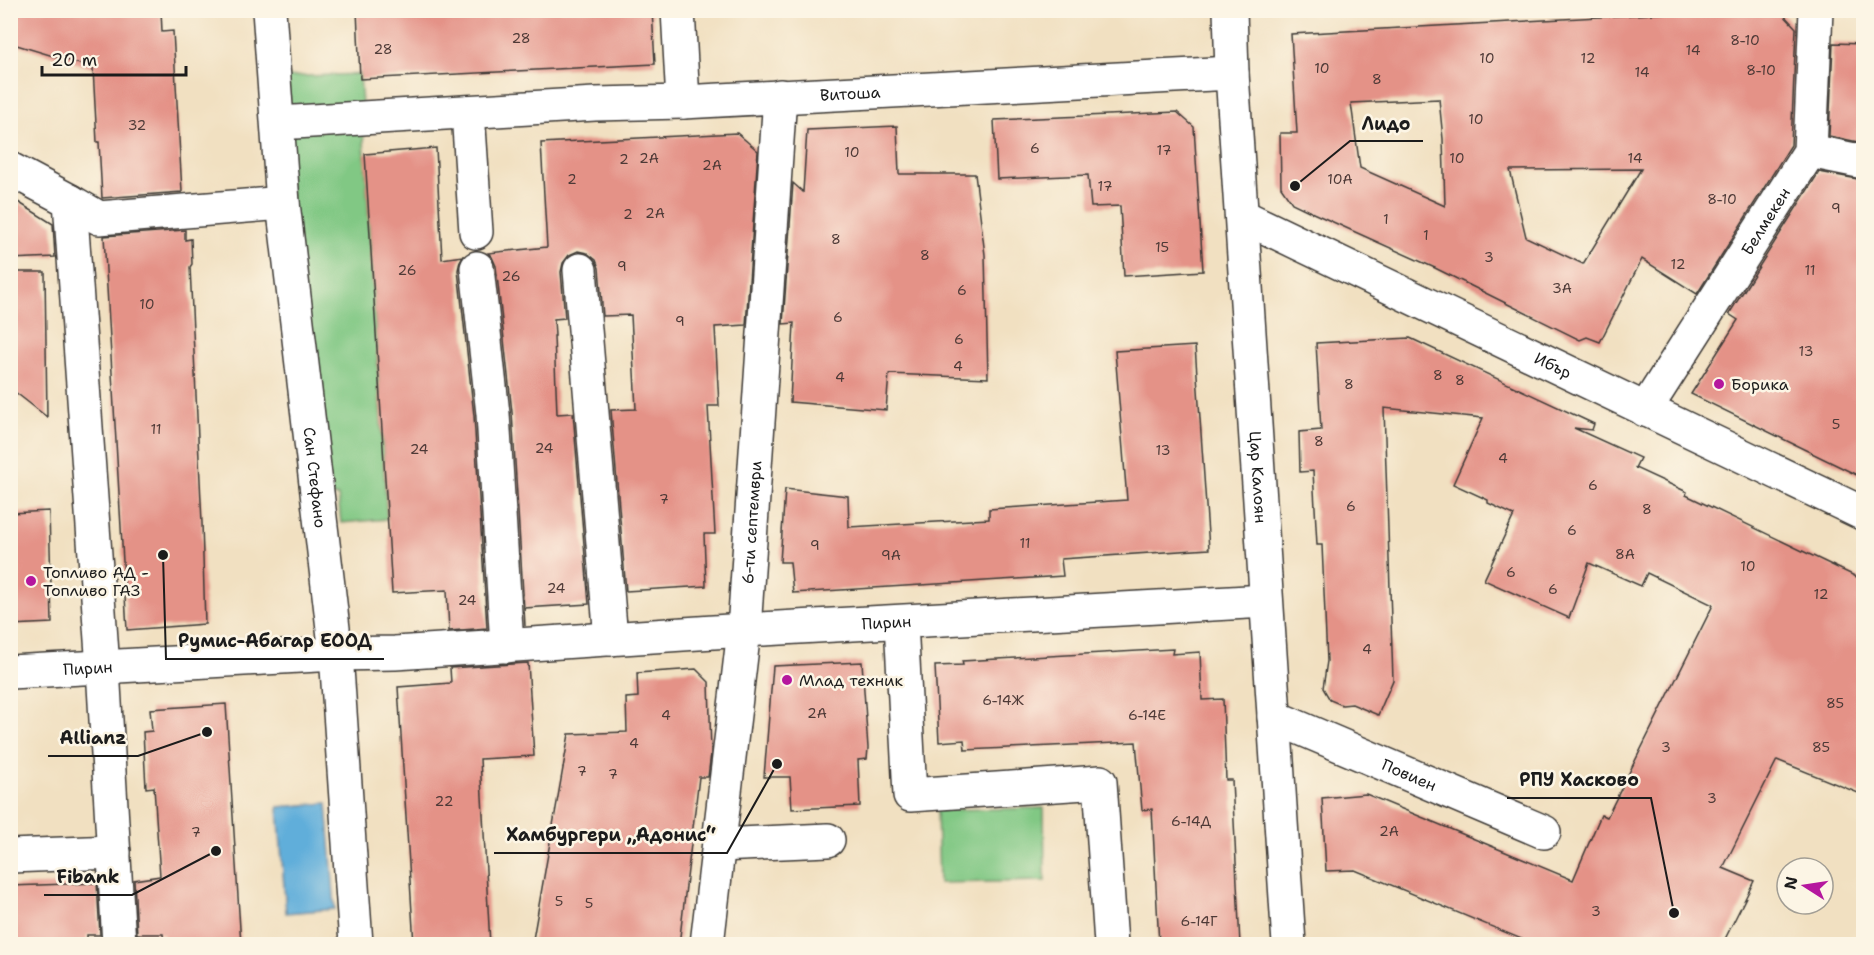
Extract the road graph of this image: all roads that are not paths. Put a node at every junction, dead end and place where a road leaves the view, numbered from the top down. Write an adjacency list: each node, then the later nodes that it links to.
1 (269, 10): 9 (street, Сан Стефано)
2 (678, 10): 7 (street)
3 (1230, 10): 5 (street, Цар Калоян)
4 (1816, 10): 10 (street)
5 (1232, 73): 6 (street, Витоша); 15 (street, Цар Калоян)
6 (780, 96): 7 (street, Витоша); 23 (street, 6-ти септември)
7 (683, 102): 8 (street, Витоша)
8 (468, 112): 9 (street, Витоша); 16 (street)
9 (278, 123): 14 (street, Сан Стефано)
10 (1810, 151): 11 (street); 19 (street, Белмекен)
11 (1863, 162)
12 (10, 169): 13 (street)
13 (70, 201): 14 (street); 27 (street)
14 (283, 203): 26 (street, Сан Стефано)
15 (1242, 216): 19 (street, Ибър); 21 (street, Цар Калоян)
16 (476, 232)
17 (477, 268): 25 (street)
18 (580, 270): 24 (street)
19 (1645, 410): 20 (street, Ибър)
20 (1863, 514)
21 (1266, 601): 22 (street, Пирин); 29 (street, Цар Калоян)
22 (901, 622): 23 (street, Пирин); 38 (street)
23 (744, 630): 24 (street, Пирин); 32 (street, 6-ти септември)
24 (611, 639): 25 (street, Пирин)
25 (507, 646): 26 (street, Пирин)
26 (336, 654): 27 (street, Пирин); 36 (street, Сан Стефано)
27 (103, 668): 28 (street, Пирин); 33 (street)
28 (10, 672)
29 (1275, 717): 30 (street, Повиен); 39 (street, Цар Калоян)
30 (1544, 832)
31 (828, 840): 32 (street)
32 (719, 845): 37 (street, 6-ти септември)
33 (114, 852): 34 (street); 35 (street)
34 (10, 856)
35 (119, 945)
36 (356, 945)
37 (707, 945)
38 (1111, 945)
39 (1289, 945)

